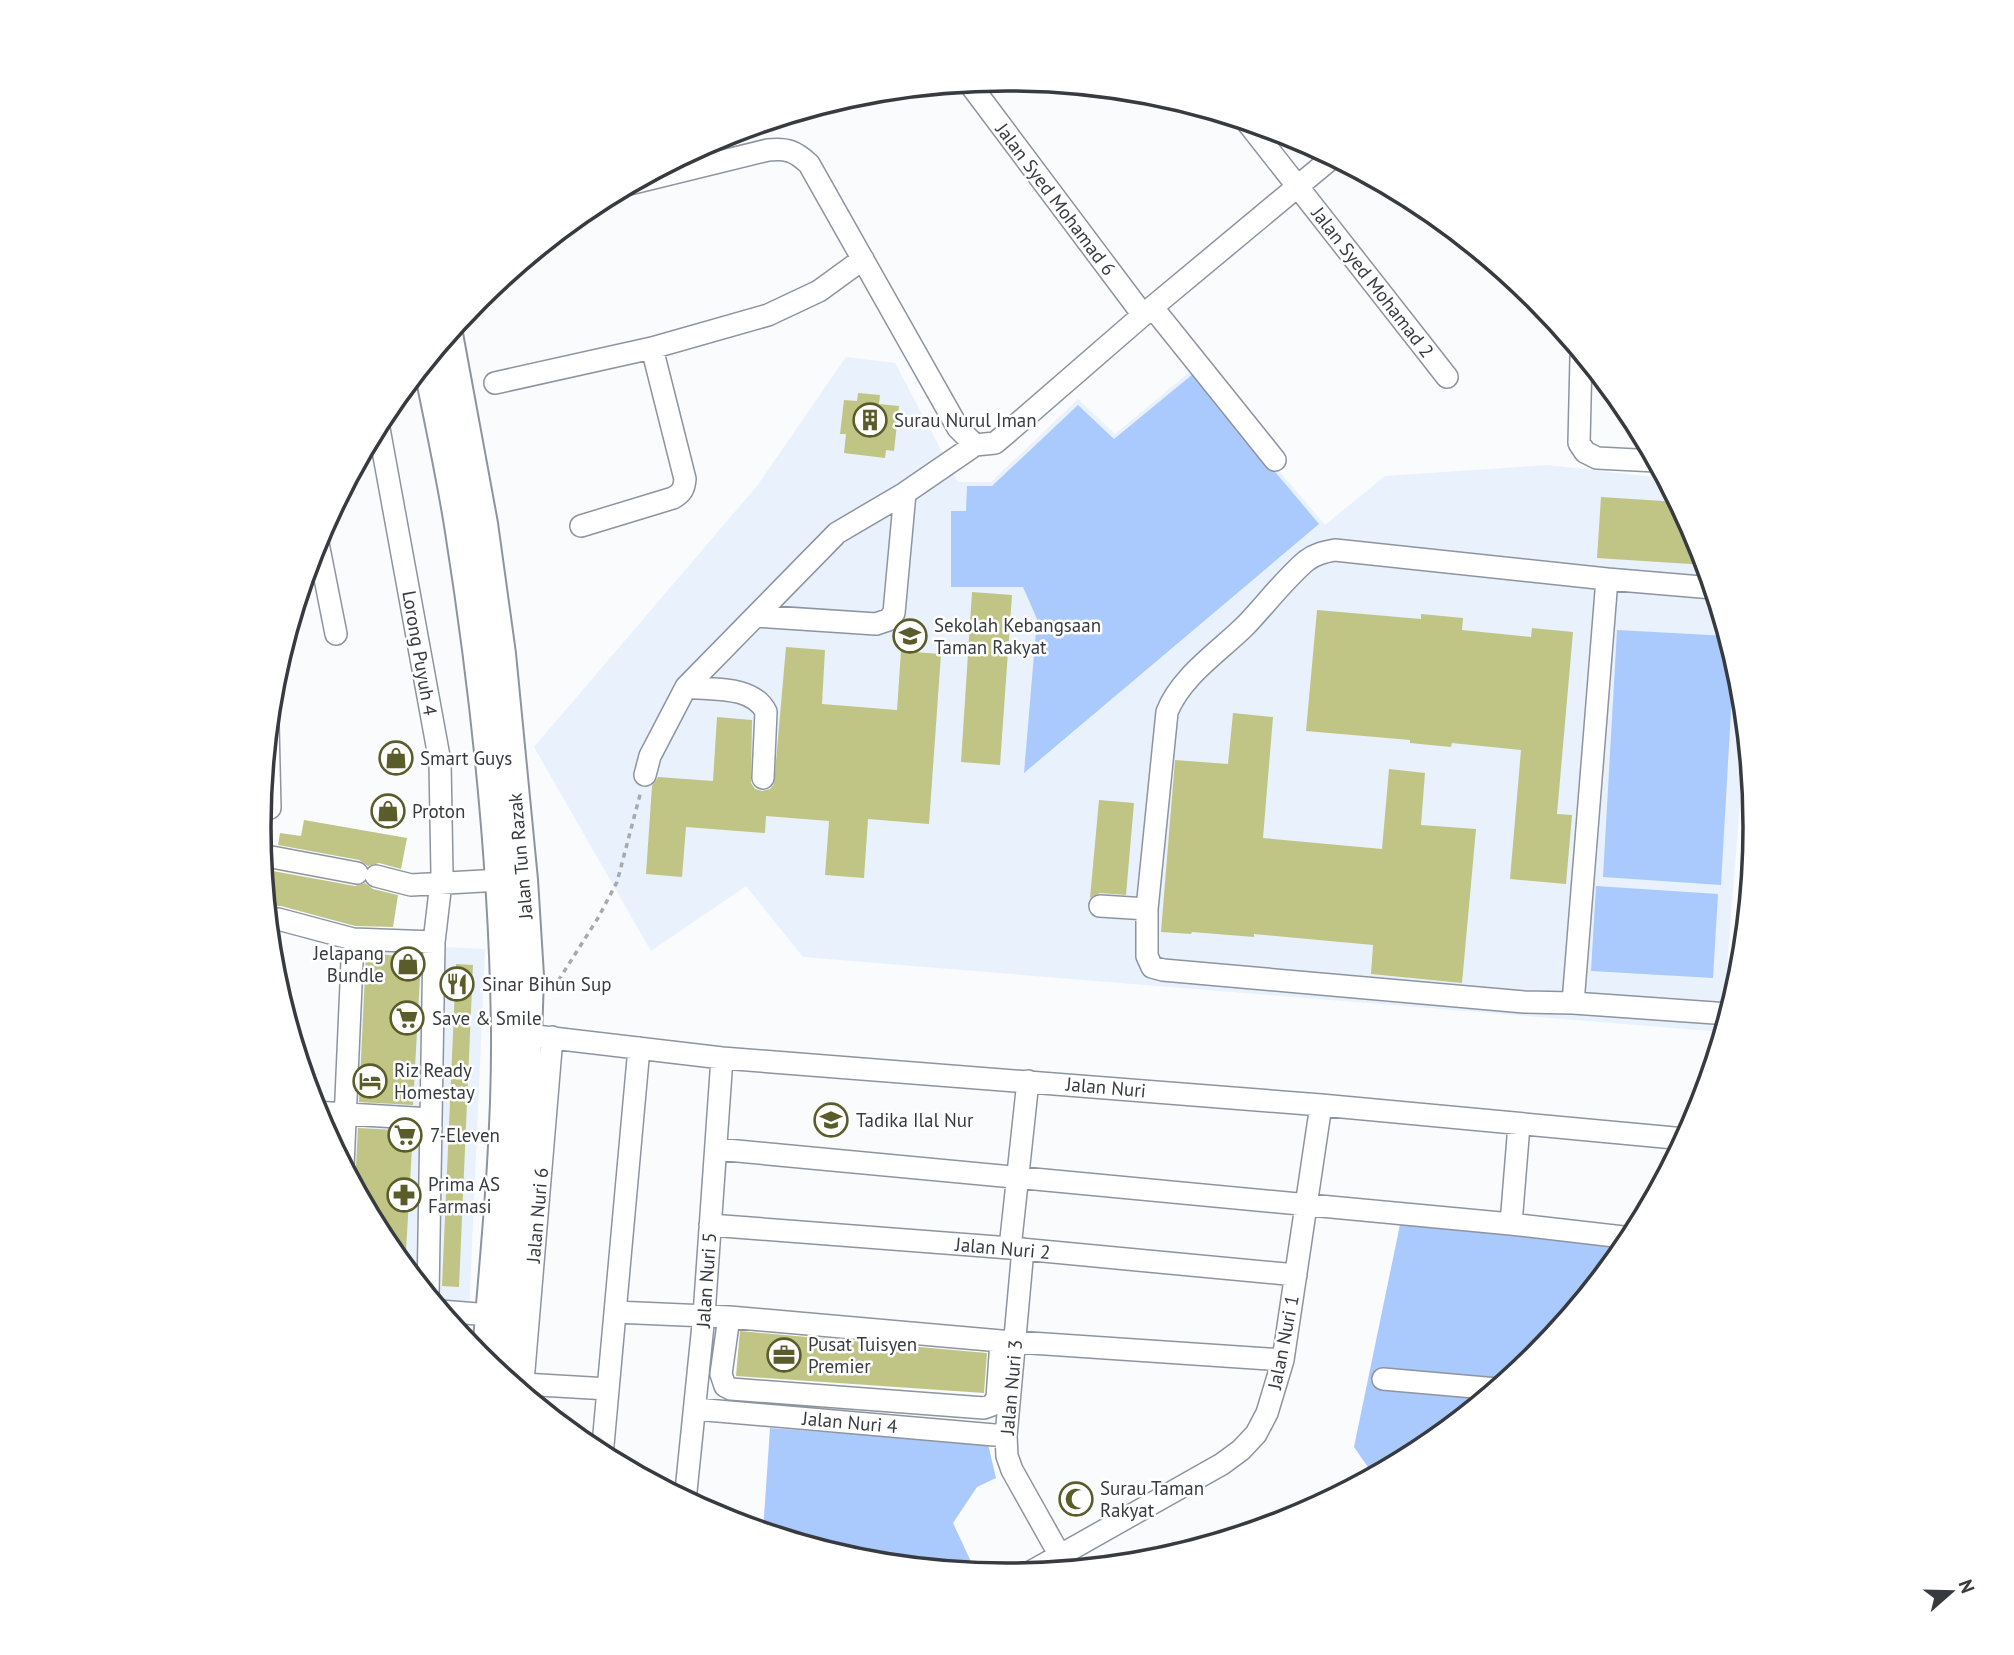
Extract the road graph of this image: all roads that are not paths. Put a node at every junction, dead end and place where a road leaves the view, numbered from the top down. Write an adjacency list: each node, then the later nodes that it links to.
1 (976, 92): 7 (street, Jalan Syed Mohamad 6)
2 (1258, 135): 5 (street, Jalan Syed Mohamad 2)
3 (1325, 164): 5 (street)
4 (667, 175): 6 (street)
5 (1299, 186): 7 (street); 12 (street, Jalan Syed Mohamad 2)
6 (863, 258): 9 (street); 14 (street)
7 (1148, 311): 14 (street); 17 (street, Jalan Syed Mohamad 6)
8 (450, 346): 38 (main road, Jalan Tun Razak)
9 (652, 348): 13 (street); 19 (street)
10 (1581, 366): 16 (street)
11 (429, 371): 29 (main road, Jalan Tun Razak)
12 (1447, 377)
13 (495, 383)
14 (975, 445): 18 (street)
15 (374, 450): 30 (street, Lorong Puyuh 4)
16 (1645, 459)
17 (1275, 460)
18 (905, 493): 23 (street); 23 (street)
19 (581, 526)
20 (321, 561): 24 (street)
21 (1607, 579): 22 (street); 32 (street); 36 (street)
22 (1703, 587)
23 (757, 616): 25 (street)
24 (336, 634)
25 (686, 687): 26 (street); 27 (street)
26 (645, 775)
27 (763, 778)
28 (271, 857): 30 (street)
29 (501, 880): 30 (street); 60 (main road, Jalan Tun Razak)
30 (441, 884): 35 (street, Lorong Puyuh 4)
31 (1100, 906): 32 (street)
32 (1147, 909): 36 (street)
33 (277, 919): 34 (street)
34 (353, 939): 35 (street); 44 (street)
35 (434, 942): 45 (street, Lorong Puyuh 4)
36 (1573, 1003): 37 (street)
37 (1719, 1013)
38 (540, 1036): 39 (street, Jalan Nuri); 66 (main road, Jalan Tun Razak)
39 (639, 1048): 40 (street, Jalan Nuri); 59 (street)
40 (722, 1058): 41 (street, Jalan Nuri); 49 (street, Jalan Nuri 5)
41 (1028, 1081): 42 (street, Jalan Nuri); 50 (street, Jalan Nuri 3)
42 (1321, 1105): 46 (street, Jalan Nuri); 51 (street, Jalan Nuri 1)
43 (328, 1112): 44 (street)
44 (345, 1113): 45 (street); 48 (street)
45 (431, 1119): 57 (street, Lorong Puyuh 4)
46 (1519, 1125): 47 (street, Jalan Nuri); 52 (street)
47 (1674, 1138)
48 (344, 1148)
49 (716, 1149): 50 (street); 53 (street, Jalan Nuri 5)
50 (1017, 1178): 51 (street); 55 (street, Jalan Nuri 3)
51 (1306, 1203): 52 (street); 56 (street, Jalan Nuri 1)
52 (1511, 1224): 54 (street)
53 (710, 1225): 55 (street, Jalan Nuri 2); 61 (street, Jalan Nuri 5)
54 (1619, 1237)
55 (1016, 1249): 56 (street, Jalan Nuri 2); 63 (street, Jalan Nuri 3)
56 (1296, 1275): 65 (street, Jalan Nuri 1)
57 (428, 1282)
58 (452, 1312): 60 (street)
59 (615, 1312): 61 (street); 70 (street)
60 (490, 1315): 64 (main road, Jalan Tun Razak)
61 (704, 1315): 62 (street); 71 (street, Jalan Nuri 5)
62 (729, 1317): 63 (street); 63 (street)
63 (1008, 1342): 65 (street); 72 (street, Jalan Nuri 3)
64 (487, 1349)
65 (1283, 1360): 75 (street, Jalan Nuri 1)
66 (518, 1379)
67 (1382, 1379): 69 (street)
68 (528, 1386): 70 (street)
69 (1485, 1388)
70 (608, 1390): 73 (street)
71 (695, 1409): 72 (street, Jalan Nuri 4); 74 (street, Jalan Nuri 5)
72 (1006, 1436): 75 (street, Jalan Nuri 3)
73 (603, 1443)
74 (686, 1490)
75 (1059, 1554): 76 (street, Jalan Nuri 1)
76 (1046, 1562)

